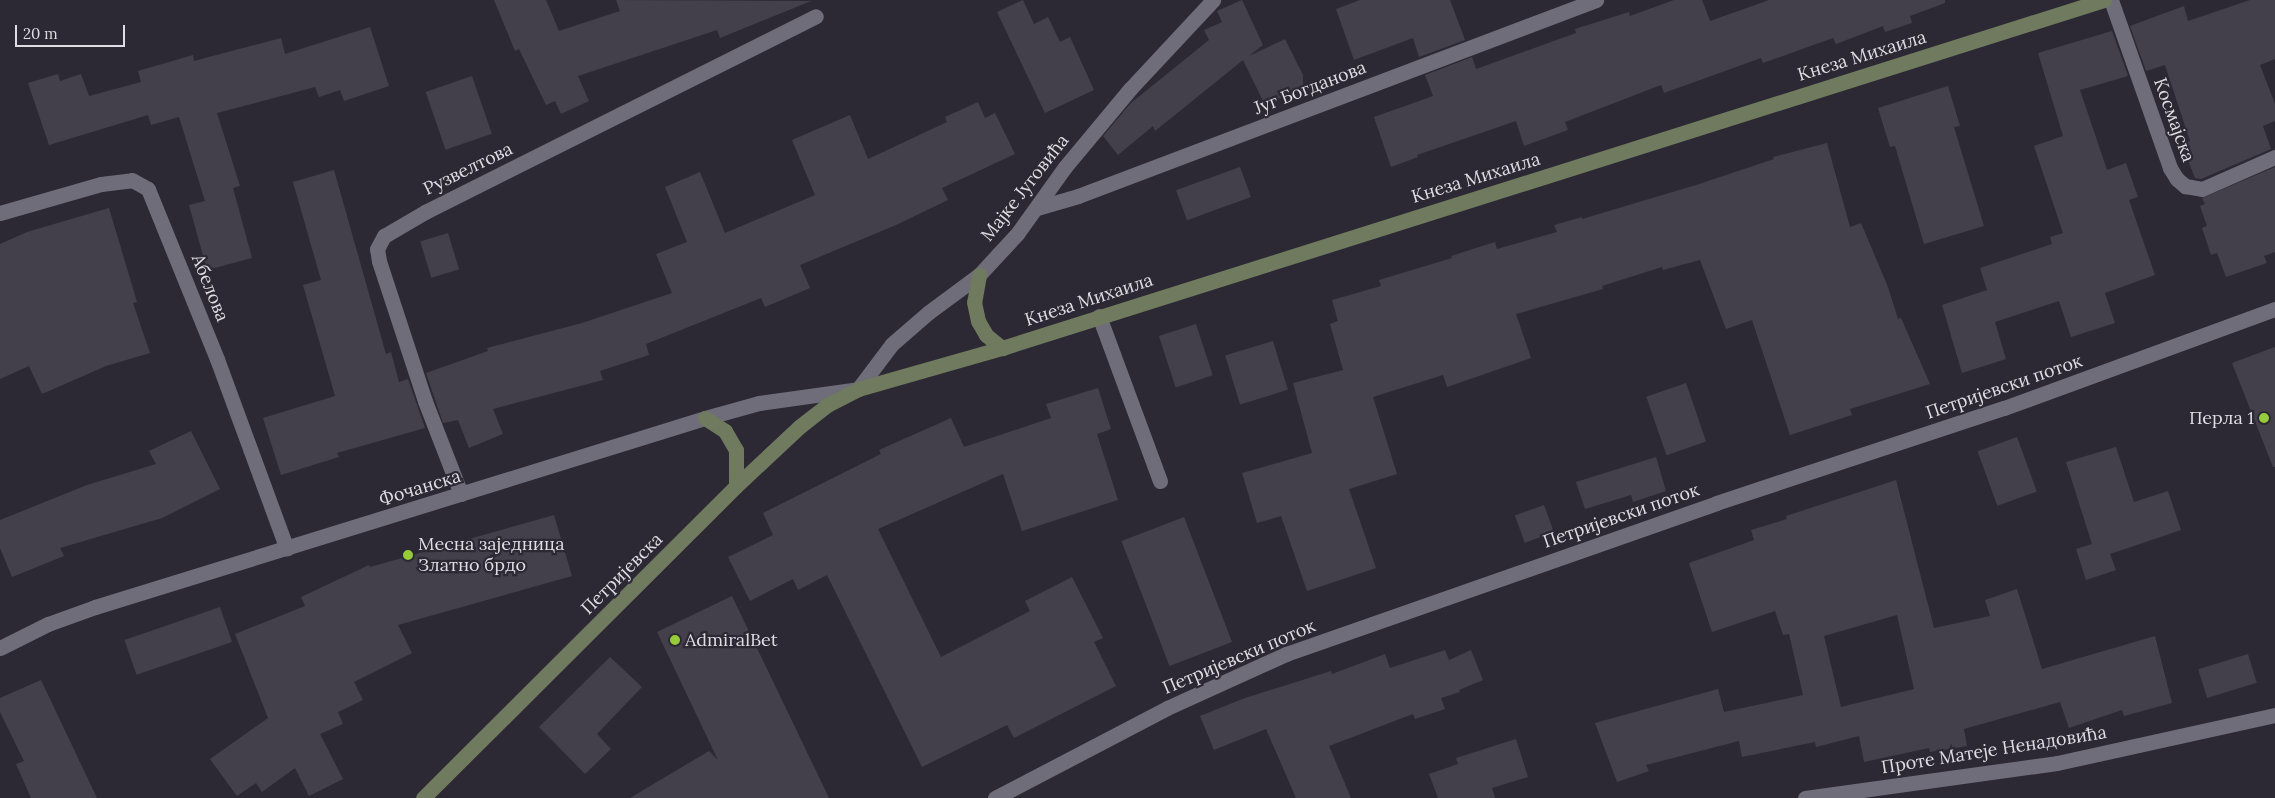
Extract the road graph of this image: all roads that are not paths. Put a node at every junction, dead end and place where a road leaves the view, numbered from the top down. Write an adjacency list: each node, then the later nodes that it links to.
1 (1213, 0): 7 (street, Мајке Југовића)
2 (1596, 0): 7 (street, Југ Богданова)
3 (2104, 0): 11 (main road, Кнеза Михаила)
4 (2112, 0): 6 (street, Космајска)
5 (816, 16): 17 (street, Рузвелтова)
6 (2275, 158)
7 (1037, 208): 9 (street, Мајке Југовића)
8 (0, 213): 18 (street, Абелова)
9 (979, 275): 12 (main road); 13 (street, Мајке Југовића)
10 (2275, 309): 22 (street, Петријевски поток)
11 (1099, 316): 12 (main road, Кнеза Михаила); 15 (street)
12 (1002, 348): 13 (main road, Кнеза Михаила)
13 (858, 389): 14 (street, Фочанска); 16 (main road, Петријевска)
14 (705, 418): 16 (main road); 17 (street, Фочанска)
15 (1160, 481)
16 (736, 486): 21 (main road, Петријевска)
17 (461, 494): 18 (street, Фочанска)
18 (287, 549): 19 (street, Фочанска)
19 (0, 648)
20 (2275, 715): 23 (street, Проте Матеје Ненадовића)
21 (423, 798)
22 (995, 798)
23 (1805, 798)

